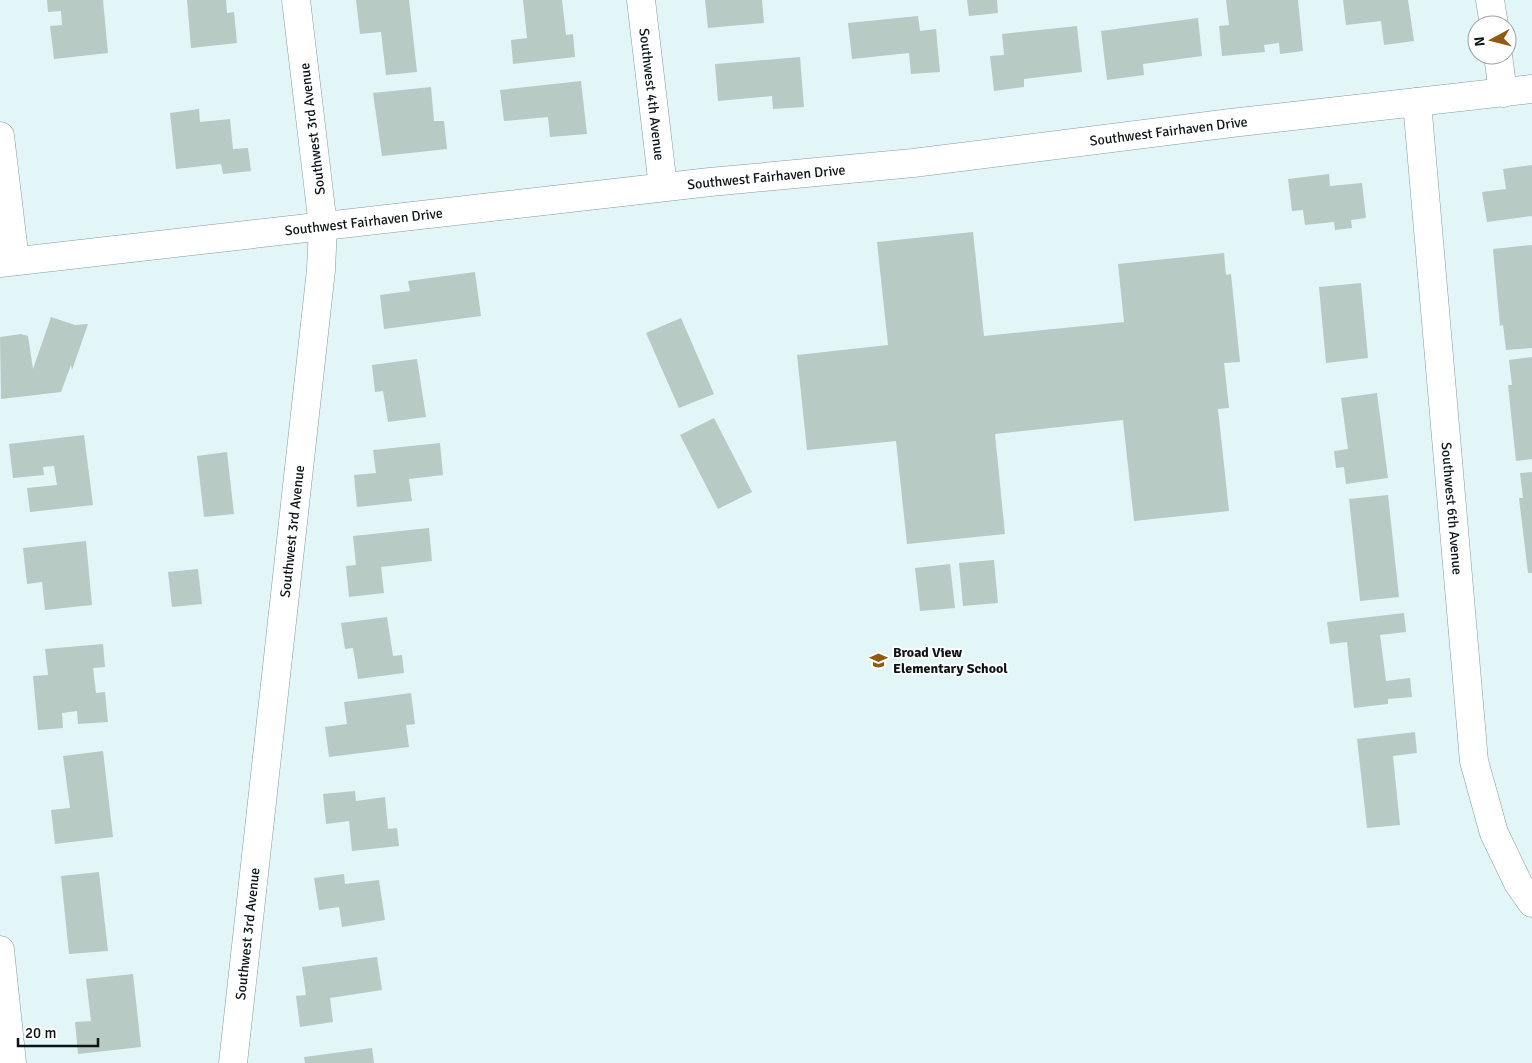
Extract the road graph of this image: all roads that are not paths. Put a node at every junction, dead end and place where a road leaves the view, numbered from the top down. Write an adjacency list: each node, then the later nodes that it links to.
1 (296, 0): 11 (street, Southwest 3rd Avenue)
2 (641, 0): 10 (street, Southwest 4th Avenue)
3 (1490, 0): 4 (street)
4 (1492, 15)
5 (1499, 65): 7 (street)
6 (1532, 90): 7 (street, Southwest Fairhaven Drive)
7 (1503, 93): 8 (street, Southwest Fairhaven Drive)
8 (1417, 102): 10 (street, Southwest Fairhaven Drive); 13 (street, Southwest 6th Avenue)
9 (0, 136): 12 (street)
10 (663, 188): 11 (street, Southwest Fairhaven Drive)
11 (323, 226): 12 (street, Southwest Fairhaven Drive); 16 (street, Southwest 3rd Avenue)
12 (8, 262)
13 (1532, 902)
14 (0, 950): 15 (street)
15 (12, 1063)
16 (233, 1063)

